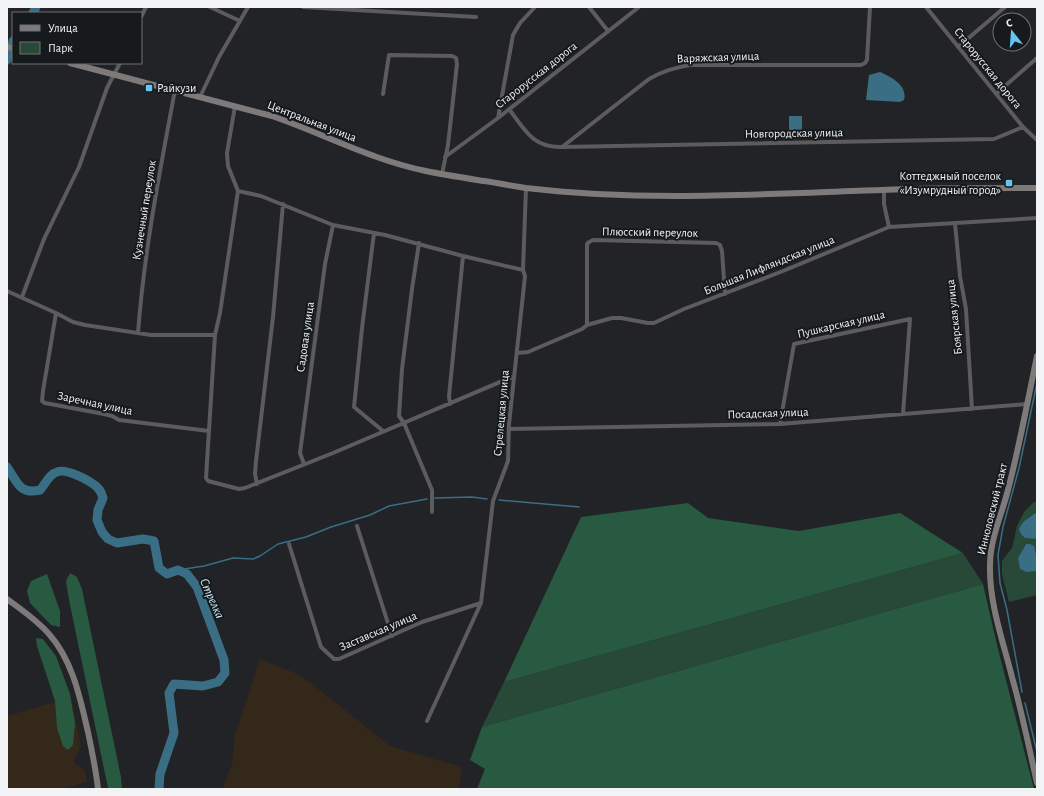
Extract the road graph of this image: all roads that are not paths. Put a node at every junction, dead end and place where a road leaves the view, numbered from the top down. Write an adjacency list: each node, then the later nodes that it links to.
1 (210, 7): 11 (street)
2 (248, 7): 11 (street)
3 (303, 7): 10 (street)
4 (535, 7): 24 (street)
5 (589, 7): 12 (street)
6 (639, 7): 12 (street, Старорусская дорога)
7 (870, 7): 27 (street, Варяжская улица)
8 (926, 7): 13 (street, Старорусская дорога)
9 (1005, 7): 13 (street)
10 (476, 17)
11 (240, 21): 21 (street)
12 (608, 31): 23 (street, Старорусская дорога)
13 (958, 47): 19 (street, Старорусская дорога)
14 (1037, 58): 19 (street)
15 (74, 64): 17 (main road, Центральная улица)
16 (119, 64): 17 (street)
17 (114, 74): 18 (main road, Центральная улица); 45 (street)
18 (176, 90): 21 (main road, Центральная улица); 48 (street, Кузнечный переулок)
19 (997, 93): 25 (street, Старорусская дорога)
20 (383, 94): 28 (street)
21 (200, 97): 22 (main road, Центральная улица)
22 (235, 106): 29 (main road, Центральная улица); 32 (street)
23 (510, 109): 24 (street, Старорусская дорога); 27 (street)
24 (498, 118): 28 (street, Старорусская дорога)
25 (1023, 127): 26 (street, Старорусская дорога); 27 (street, Новгородская улица)
26 (1037, 140)
27 (562, 148)
28 (445, 157): 29 (street)
29 (442, 174): 30 (main road, Центральная улица)
30 (526, 188): 33 (main road, Центральная улица); 42 (street, Стрелецкая улица)
31 (1037, 188): 33 (main road, Центральная улица)
32 (238, 190): 34 (street); 49 (street)
33 (884, 190): 38 (street)
34 (283, 204): 37 (street); 63 (street)
35 (1037, 218): 36 (street, Большая Лифляндская улица)
36 (955, 223): 38 (street, Большая Лифляндская улица); 55 (street, Боярская улица)
37 (333, 225): 39 (street); 62 (street, Садовая улица)
38 (889, 227): 44 (street, Большая Лифляндская улица)
39 (374, 233): 40 (street); 61 (street)
40 (419, 243): 41 (street); 57 (street)
41 (463, 256): 42 (street); 53 (street)
42 (522, 270): 50 (street, Стрелецкая улица)
43 (7, 291): 45 (street)
44 (725, 294): 47 (street, Большая Лифляндская улица); 47 (street, Плюсский переулок)
45 (21, 297): 46 (street)
46 (57, 313): 48 (street); 60 (street, Заречная улица)
47 (587, 325): 50 (street, Большая Лифляндская улица)
48 (138, 333): 49 (street)
49 (215, 335): 60 (street)
50 (517, 353): 52 (street, Стрелецкая улица)
51 (1037, 356): 54 (main road, Инноловский тракт)
52 (514, 376): 53 (street); 59 (street, Стрелецкая улица)
53 (450, 404): 57 (street)
54 (1027, 404): 55 (street, Посадская улица); 71 (main road, Инноловский тракт)
55 (972, 409): 56 (street, Посадская улица)
56 (903, 414): 58 (street, Посадская улица); 58 (street, Пушкарская улица)
57 (404, 423): 61 (street); 64 (street)
58 (780, 424): 59 (street, Посадская улица)
59 (509, 429): 68 (street, Стрелецкая улица)
60 (209, 431): 63 (street)
61 (383, 431): 62 (street)
62 (304, 464): 63 (street)
63 (257, 484)
64 (432, 512)
65 (357, 526): 69 (street)
66 (289, 544): 69 (street, Заставская улица)
67 (7, 599): 72 (main road)
68 (481, 603): 69 (street, Заставская улица); 70 (street, Стрелецкая улица)
69 (392, 636)
70 (427, 721)
71 (1037, 783)
72 (98, 789)

